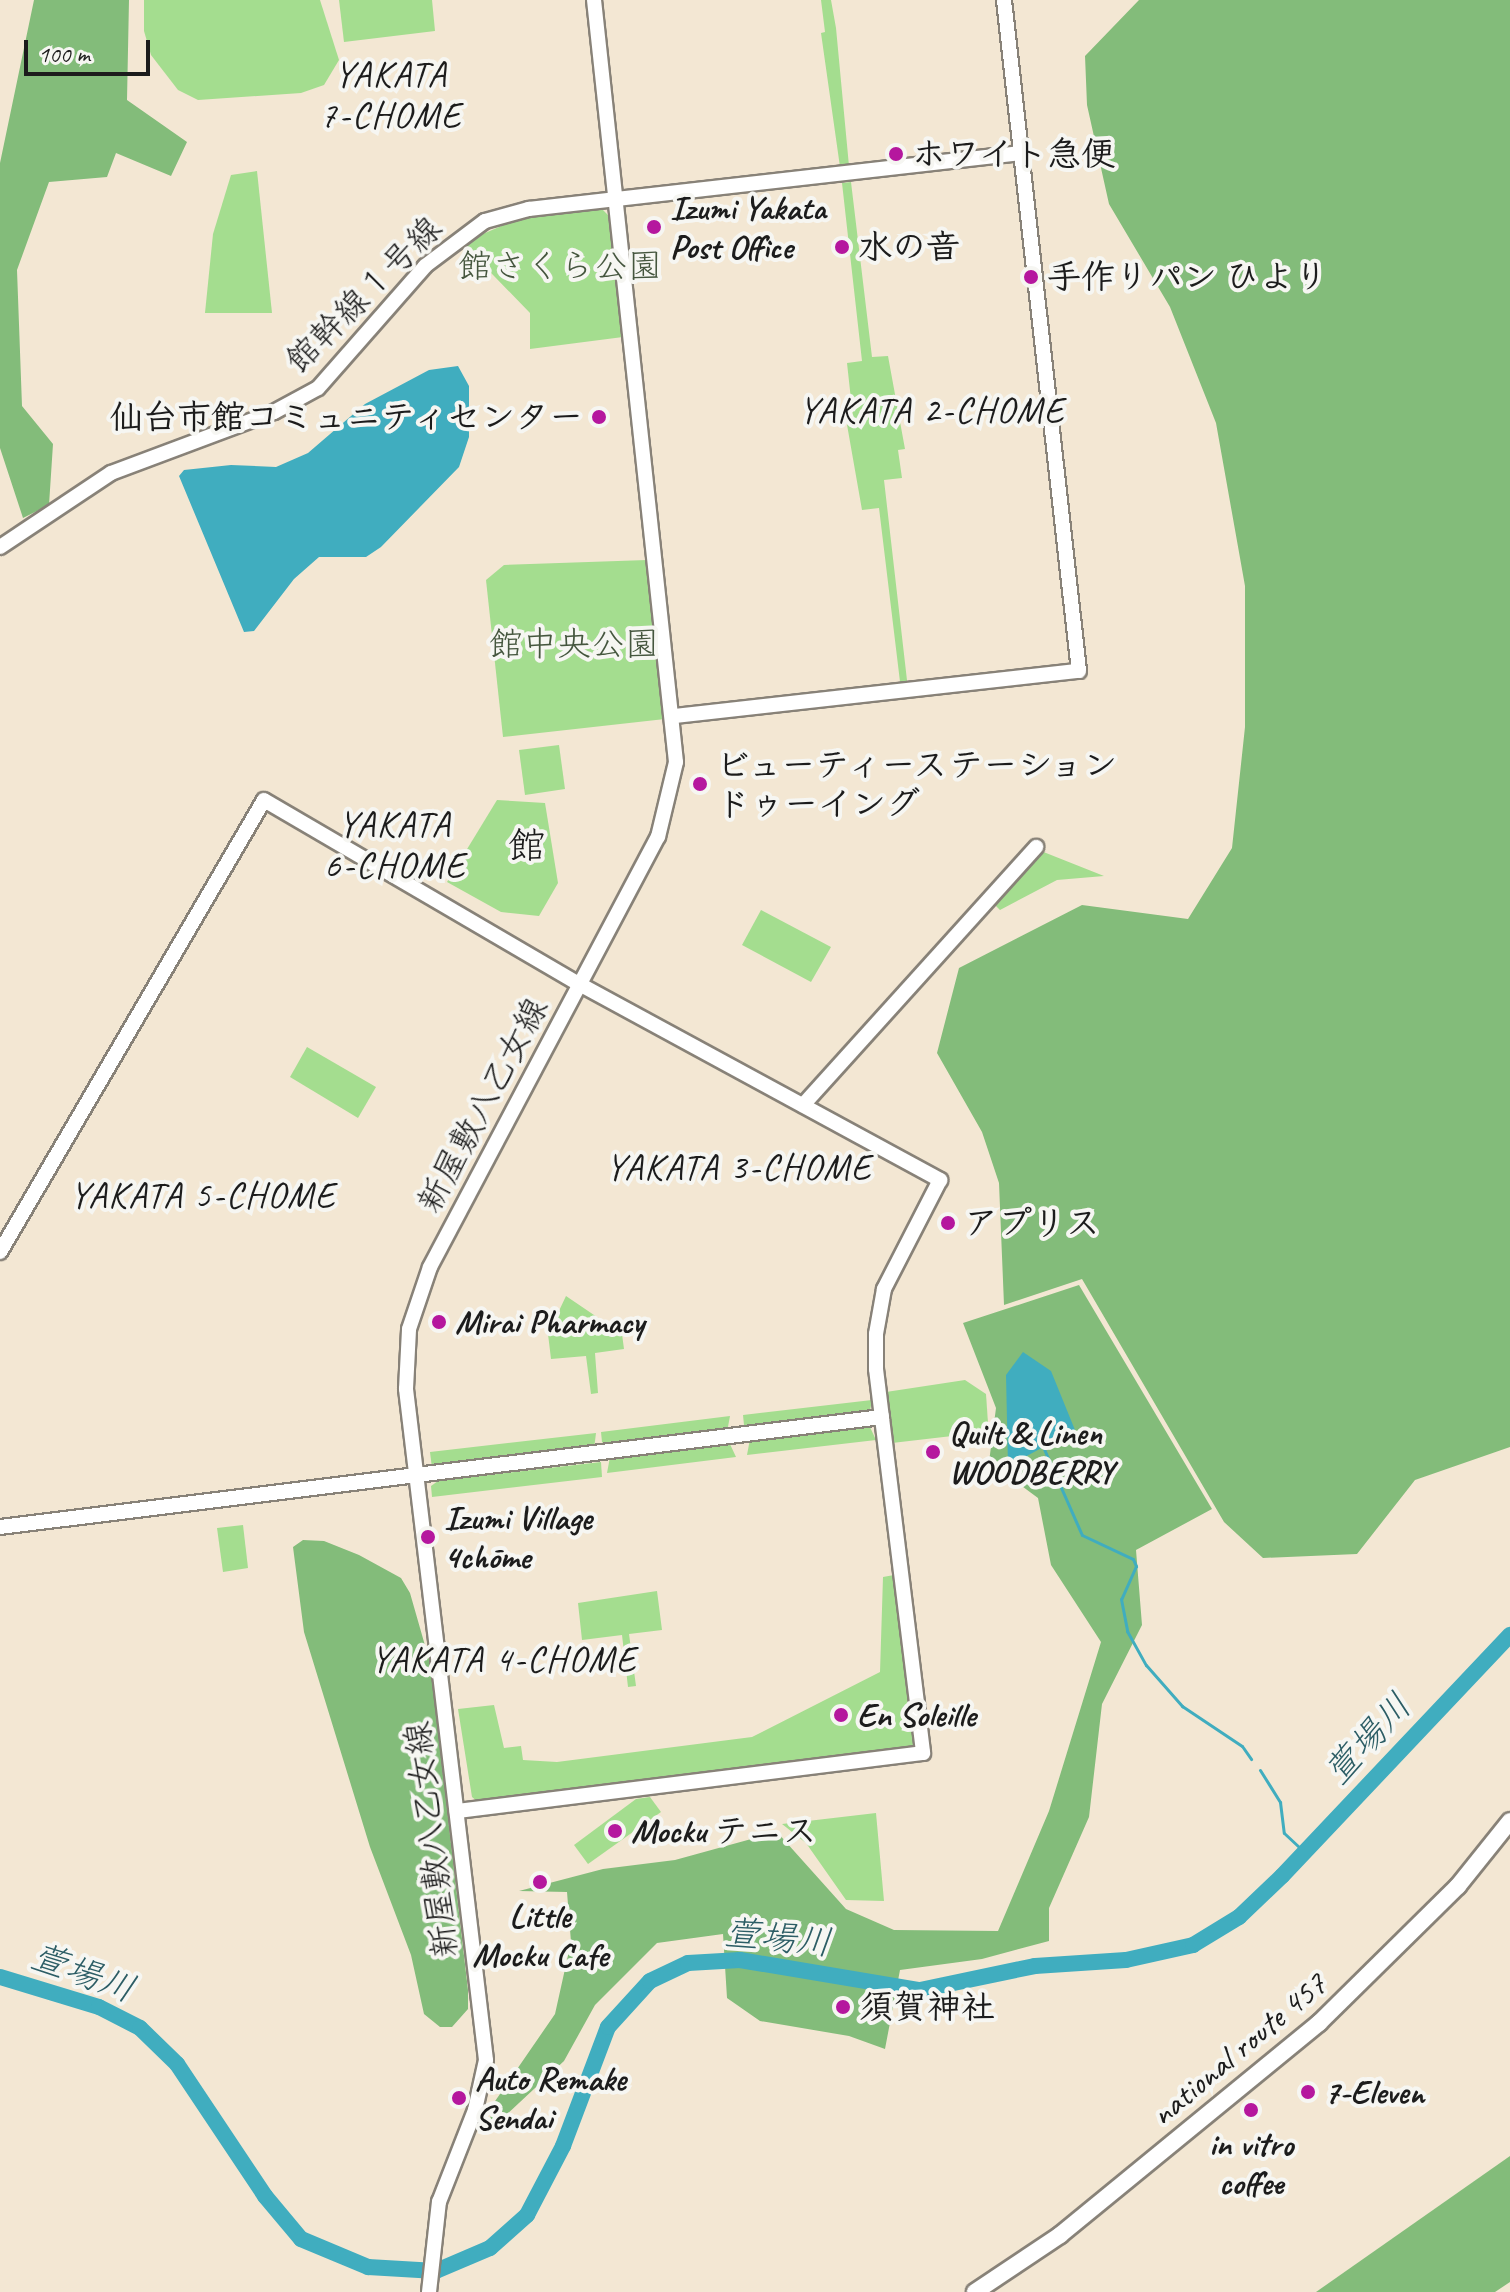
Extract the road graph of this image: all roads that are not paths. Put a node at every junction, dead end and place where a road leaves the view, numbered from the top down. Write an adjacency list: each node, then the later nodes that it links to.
1 (594, 0): 4 (street, 新屋敷八乙女線)
2 (1004, 0): 3 (street)
3 (1021, 153): 4 (street, 館幹線１号線); 6 (street)
4 (617, 199): 5 (street, 館幹線１号線); 6 (street, 新屋敷八乙女線)
5 (0, 547)
6 (675, 716): 8 (street, 新屋敷八乙女線)
7 (1036, 847): 9 (street)
8 (581, 985): 9 (street); 10 (street); 12 (street, 新屋敷八乙女線)
9 (803, 1105): 11 (street)
10 (0, 1252)
11 (882, 1417): 12 (street); 14 (street)
12 (416, 1476): 13 (street); 14 (street, 新屋敷八乙女線)
13 (0, 1527)
14 (457, 1811): 16 (street, 新屋敷八乙女線)
15 (1510, 1821): 17 (highway, national route 457)
16 (429, 2288)
17 (975, 2292)

